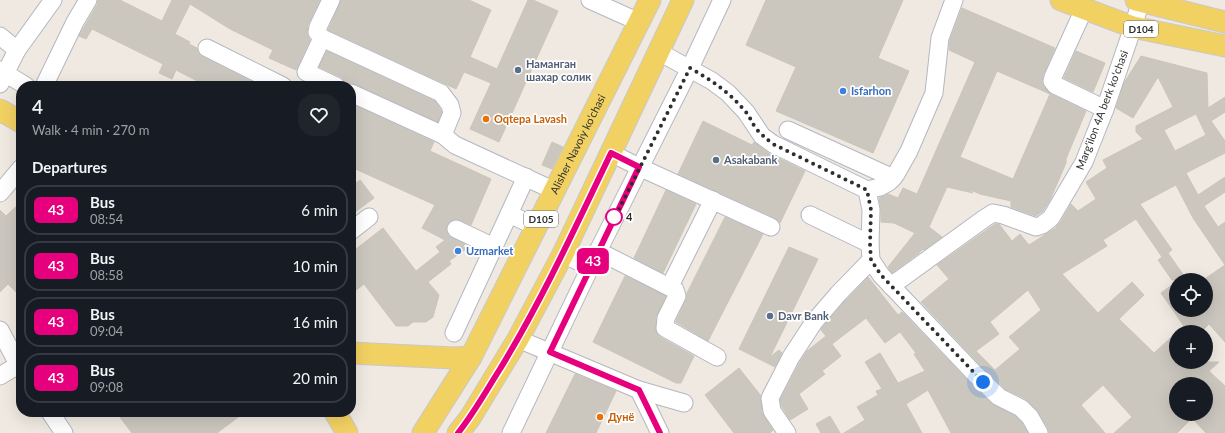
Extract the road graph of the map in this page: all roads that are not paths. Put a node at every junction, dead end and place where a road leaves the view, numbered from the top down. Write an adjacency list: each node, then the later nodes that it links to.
1 (53, 0): 19 (street)
2 (88, 0): 24 (street)
3 (331, 0): 16 (street)
4 (590, 0): 12 (street)
5 (650, 0): 12 (main road, Alisher Navoiy ko'chasi / D105)
6 (683, 0): 20 (main road, D105)
7 (722, 0): 21 (street)
8 (954, 0): 39 (street)
9 (1061, 0): 11 (main road, D104)
10 (1139, 0): 13 (main road, D104); 14 (street, Margʻilon 4А berk koʻchasi)
11 (1084, 8): 14 (main road, D104); 30 (street)
12 (639, 22): 41 (main road, Alisher Navoiy ko'chasi / D105)
13 (1225, 22)
14 (1133, 27): 17 (main road, D104); 30 (street, Margʻilon 4А berk koʻchasi)
15 (0, 36): 19 (street)
16 (322, 38): 22 (street); 34 (street)
17 (1225, 46)
18 (207, 48): 25 (street)
19 (17, 50): 23 (street)
20 (659, 52): 21 (street); 35 (main road, D105)
21 (690, 68): 36 (street); 40 (street)
22 (306, 72): 26 (street); 27 (street)
23 (2, 76): 28 (street)
24 (46, 81)
25 (274, 81)
26 (289, 81)
27 (325, 81)
28 (16, 82)
29 (356, 95): 34 (street)
30 (1105, 109): 57 (street, Margʻilon 4А berk koʻchasi)
31 (0, 110): 32 (main road)
32 (16, 119)
33 (788, 130): 39 (street)
34 (443, 135): 38 (street)
35 (611, 153): 36 (street); 54 (main road, D105)
36 (639, 167): 43 (street); 52 (street)
37 (16, 174): 42 (street)
38 (526, 178): 41 (street); 44 (street)
39 (893, 178): 40 (street)
40 (867, 190): 53 (street)
41 (555, 191): 48 (main road, Alisher Navoiy ko'chasi / D105)
42 (0, 192)
43 (713, 200): 49 (street); 56 (street)
44 (509, 214): 48 (street); 51 (street)
45 (810, 215): 53 (street)
46 (369, 217): 47 (street)
47 (356, 227)
48 (537, 227): 63 (main road, Alisher Navoiy ko'chasi / D105)
49 (771, 227)
50 (456, 229): 51 (street)
51 (494, 246): 59 (street)
52 (598, 251): 55 (street); 56 (street)
53 (871, 252): 57 (street); 78 (street)
54 (563, 254): 55 (street); 60 (main road, D105)
55 (590, 267): 61 (street)
56 (670, 286): 64 (street)
57 (891, 286): 79 (street)
58 (0, 330): 65 (street)
59 (454, 333)
60 (518, 339): 61 (street); 75 (main road, D105)
61 (550, 352): 68 (street); 76 (street)
62 (356, 353): 63 (main road)
63 (472, 357): 74 (main road, Alisher Navoiy ko'chasi / D105)
64 (717, 357)
65 (16, 362)
66 (16, 369): 67 (street)
67 (0, 376)
68 (639, 390): 69 (street); 77 (street)
69 (684, 403)
70 (53, 417): 72 (street)
71 (338, 417): 73 (main road)
72 (64, 433)
73 (347, 433)
74 (423, 433)
75 (458, 433)
76 (511, 433)
77 (660, 433)
78 (787, 433)
79 (1039, 433)

